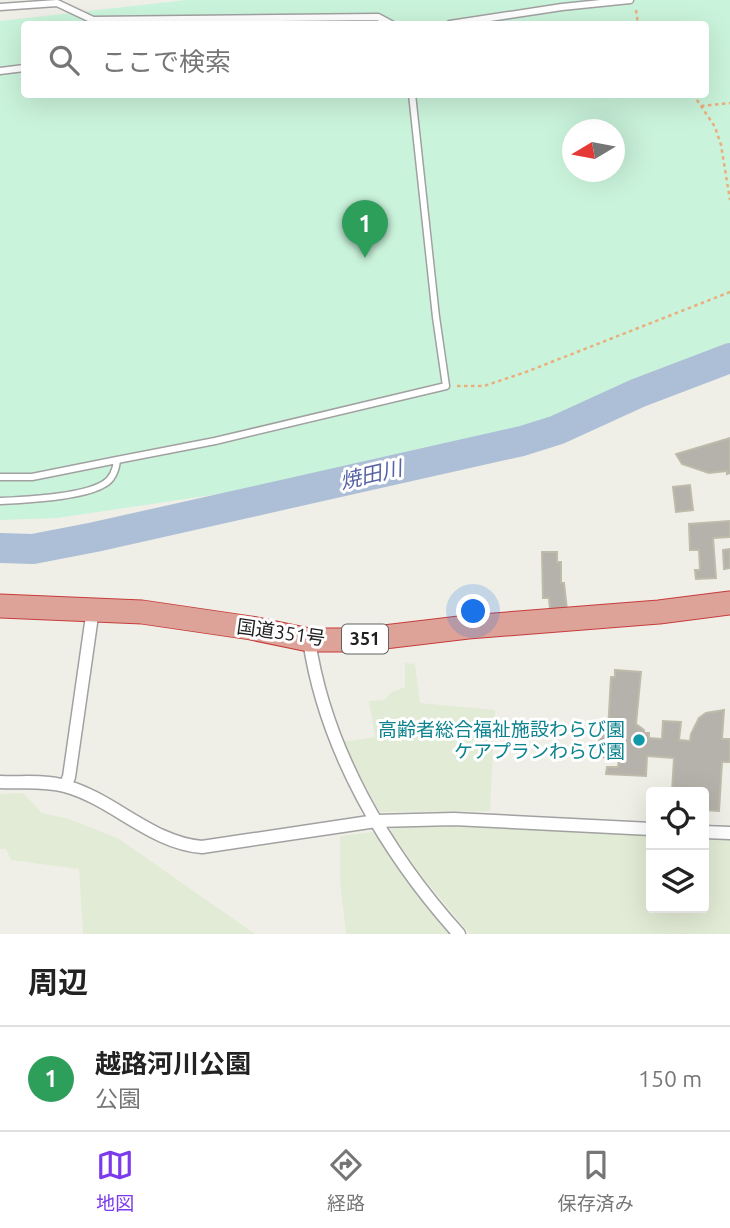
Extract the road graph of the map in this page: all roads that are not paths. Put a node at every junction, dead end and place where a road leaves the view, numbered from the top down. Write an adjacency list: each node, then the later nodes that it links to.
1 (632, 0): 4 (lane)
2 (0, 7): 3 (lane)
3 (385, 21)
4 (470, 21)
5 (21, 68): 6 (lane)
6 (0, 71)
7 (412, 98): 8 (lane)
8 (117, 460): 9 (lane); 10 (lane)
9 (0, 477)
10 (0, 501)
11 (730, 603): 14 (highway, 国道351号 / 351)
12 (0, 606): 13 (highway, 国道351号 / 351)
13 (93, 609): 14 (highway, 国道351号 / 351); 16 (street)
14 (309, 640): 17 (street)
15 (0, 782): 16 (street)
16 (65, 786): 17 (street)
17 (376, 821): 18 (street); 21 (street)
18 (646, 829)
19 (709, 832): 20 (street)
20 (730, 833)
21 (459, 934)

